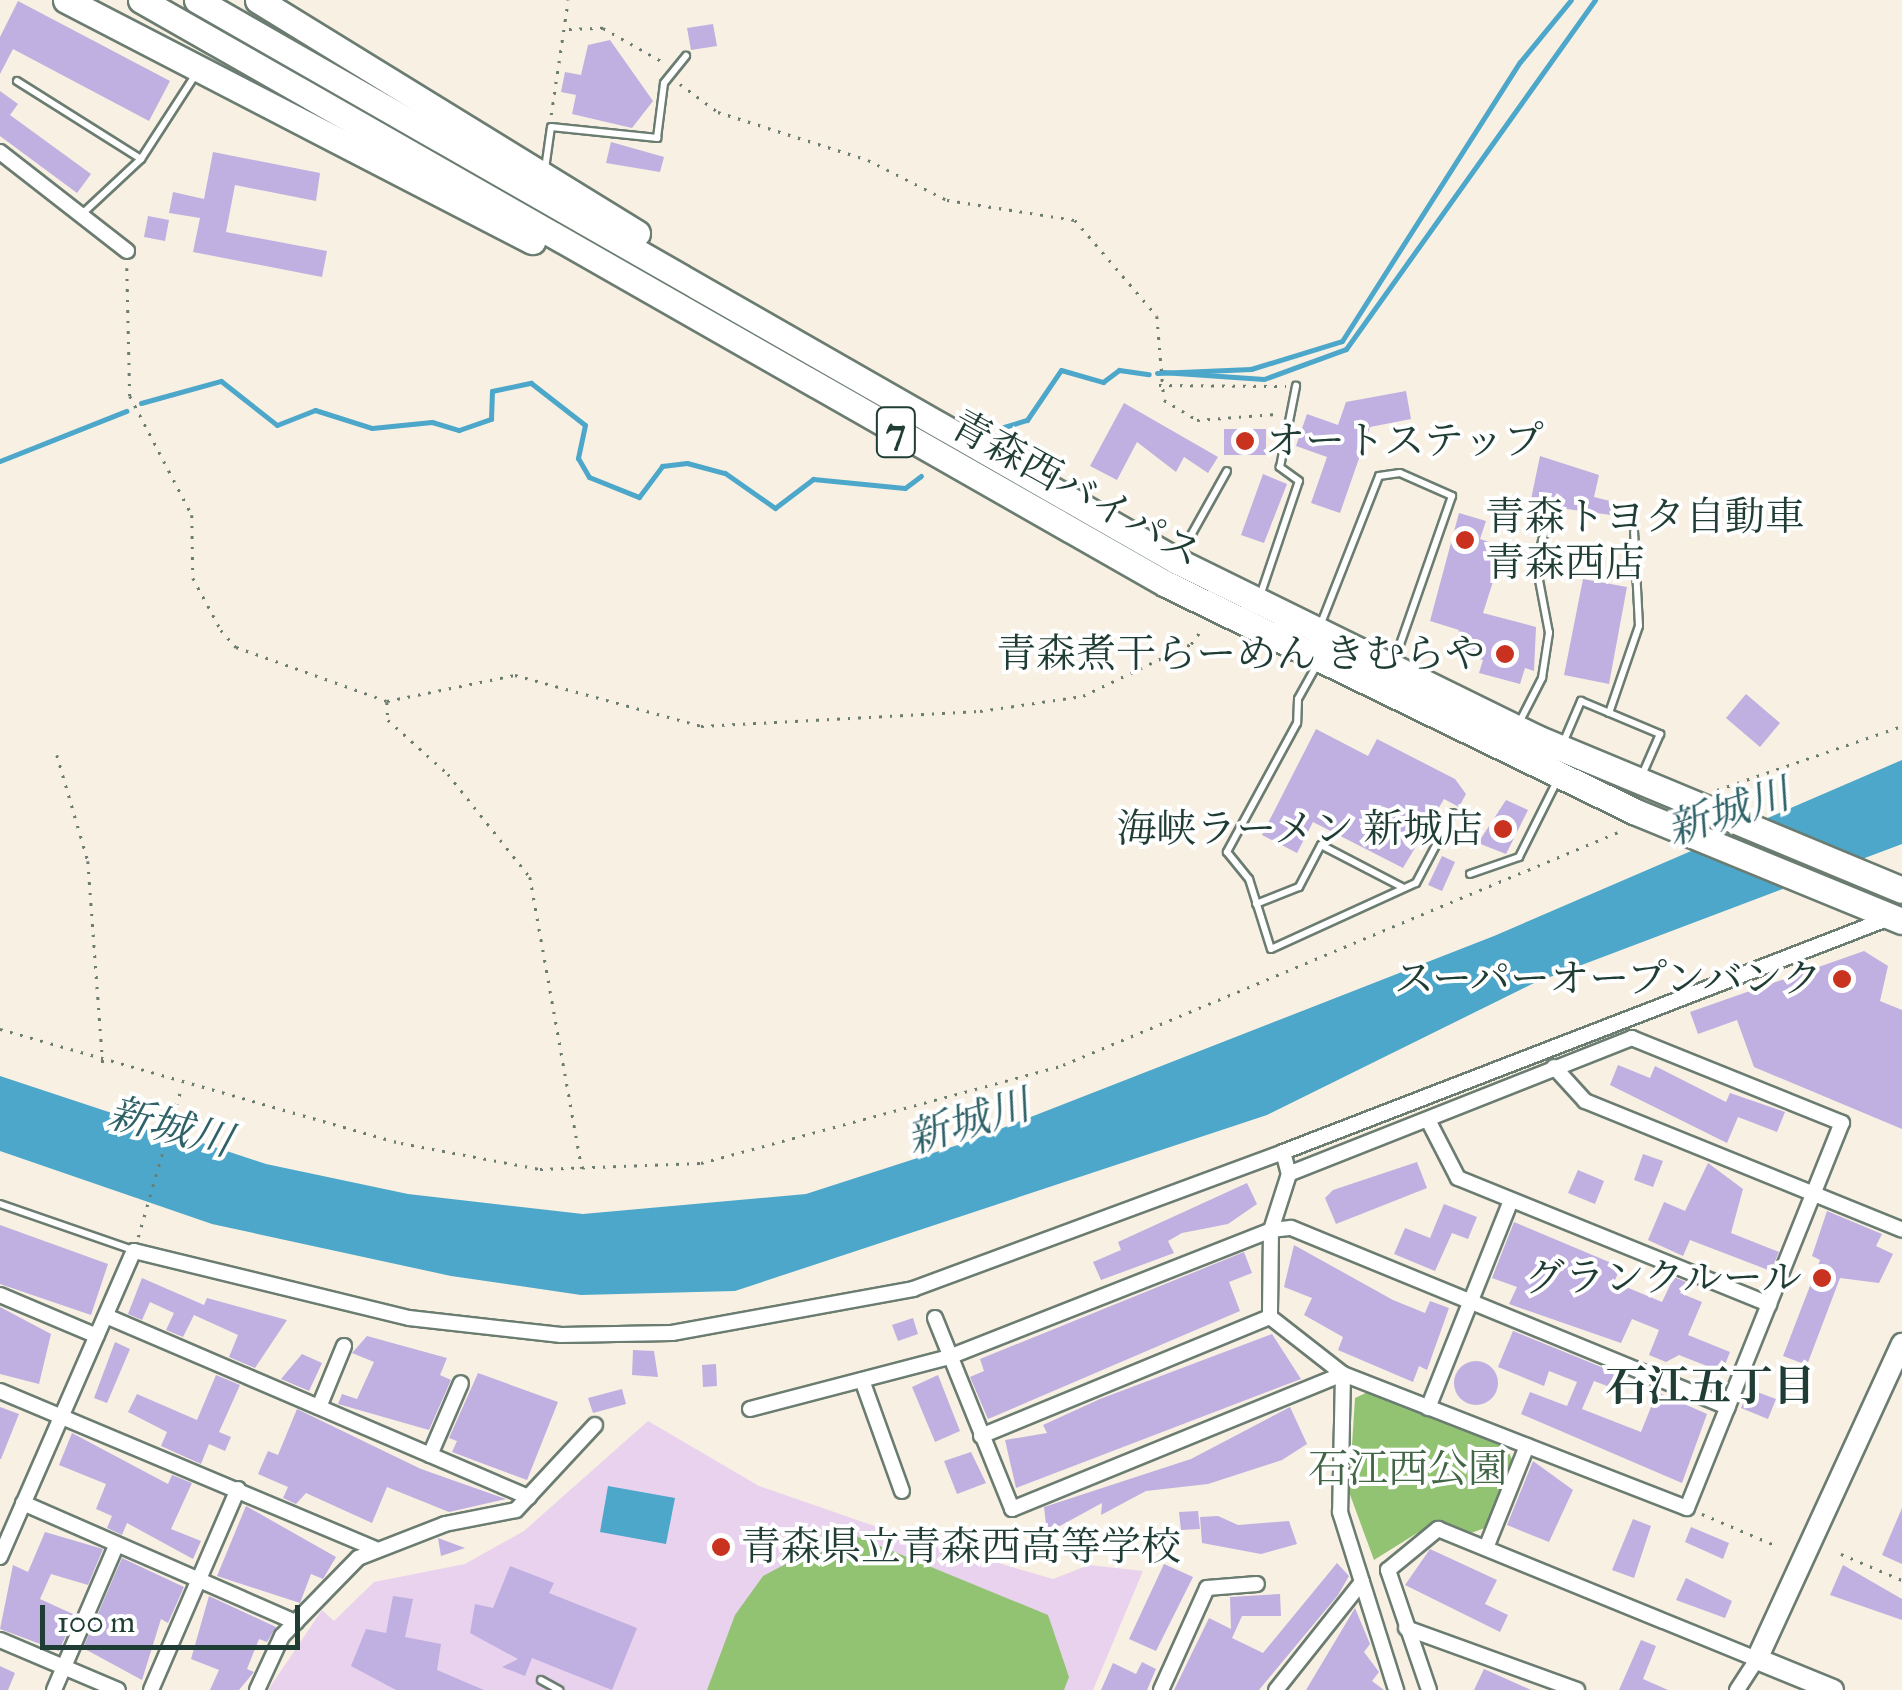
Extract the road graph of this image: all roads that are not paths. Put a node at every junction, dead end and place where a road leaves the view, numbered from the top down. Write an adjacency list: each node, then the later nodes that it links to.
1 (66, 0): 6 (highway)
2 (142, 0): 13 (highway, 青森西バイパス / 7)
3 (197, 0): 14 (highway, 青森西バイパス / 7)
4 (258, 0): 10 (highway)
5 (686, 56): 10 (lane)
6 (200, 68): 9 (lane); 13 (highway)
7 (17, 81): 9 (lane)
8 (0, 152): 11 (street)
9 (141, 160): 11 (lane)
10 (544, 176): 14 (highway)
11 (82, 214): 12 (street)
12 (127, 251)
13 (725, 334): 22 (highway, 青森西バイパス / 7)
14 (798, 345): 19 (highway, 青森西バイパス / 7)
15 (1296, 386): 20 (lane)
16 (1226, 470): 19 (lane)
17 (1548, 519): 25 (lane)
18 (1634, 532): 24 (lane)
19 (1177, 561): 20 (highway, 青森西バイパス / 7)
20 (1257, 601): 21 (highway, 青森西バイパス / 7)
21 (1318, 632): 23 (highway, 青森西バイパス / 7); 23 (lane)
22 (1319, 662): 27 (highway, 青森西バイパス / 7); 33 (lane)
23 (1390, 668): 25 (highway, 青森西バイパス / 7)
24 (1609, 712): 26 (lane); 28 (lane)
25 (1516, 728): 26 (highway, 青森西バイパス / 7)
26 (1561, 748): 28 (highway, 青森西バイパス / 7)
27 (1559, 776): 30 (lane); 34 (highway, 青森西バイパス / 7)
28 (1639, 781): 32 (highway, 青森西バイパス / 7)
29 (1453, 813): 31 (lane)
30 (1470, 874)
31 (1404, 888): 33 (lane); 33 (lane)
32 (1902, 890)
33 (1256, 904)
34 (1891, 917): 37 (street)
35 (1554, 1067): 36 (street); 39 (street); 39 (street)
36 (1428, 1120): 38 (street); 40 (street)
37 (1283, 1152): 38 (street); 44 (street)
38 (1289, 1174): 42 (street)
39 (1813, 1194): 43 (street); 47 (street)
40 (1511, 1201): 46 (street); 47 (street)
41 (0, 1204): 44 (lane)
42 (1271, 1230): 46 (street); 49 (street); 54 (street)
43 (1902, 1230)
44 (136, 1246): 48 (street)
45 (0, 1295): 51 (street)
46 (1470, 1303): 60 (street); 61 (street)
47 (1769, 1304): 60 (street)
48 (106, 1316): 51 (street); 59 (street)
49 (1270, 1317): 55 (street); 65 (street)
50 (935, 1318): 54 (street)
51 (97, 1336): 63 (street)
52 (1902, 1344): 82 (street)
53 (344, 1346): 59 (street)
54 (949, 1358): 56 (street); 65 (street)
55 (1343, 1374): 61 (street); 65 (street); 77 (street)
56 (862, 1380): 62 (street); 69 (street)
57 (461, 1383): 67 (street)
58 (0, 1391): 63 (street)
59 (319, 1407): 67 (street)
60 (1728, 1407): 66 (street)
61 (1428, 1408): 66 (street)
62 (750, 1409)
63 (62, 1415): 68 (street); 71 (street)
64 (595, 1425): 70 (street)
65 (981, 1436)
66 (1527, 1446): 74 (street)
67 (430, 1455): 70 (street)
68 (238, 1488): 73 (street); 76 (street)
69 (902, 1490)
70 (528, 1497): 73 (street)
71 (24, 1504): 72 (street); 75 (street)
72 (116, 1546): 76 (street); 83 (street)
73 (374, 1548): 79 (street)
74 (1486, 1548): 80 (street); 82 (street)
75 (0, 1557)
76 (200, 1579): 79 (street); 87 (street)
77 (1362, 1582): 91 (street); 92 (street)
78 (1257, 1584): 90 (street)
79 (296, 1622): 88 (street)
80 (1406, 1628): 93 (street); 94 (street)
81 (0, 1640): 83 (street)
82 (1758, 1659): 95 (street); 96 (street); 97 (street)
83 (64, 1667): 85 (street); 86 (street)
84 (541, 1680): 89 (lane)
85 (54, 1690)
86 (118, 1690)
87 (151, 1690)
88 (257, 1690)
89 (559, 1690)
90 (1160, 1690)
91 (1276, 1690)
92 (1396, 1690)
93 (1429, 1690)
94 (1577, 1690)
95 (1737, 1690)
96 (1749, 1690)
97 (1834, 1690)

